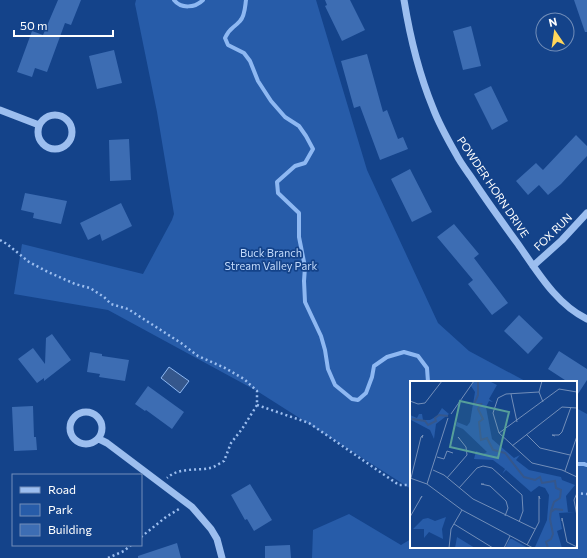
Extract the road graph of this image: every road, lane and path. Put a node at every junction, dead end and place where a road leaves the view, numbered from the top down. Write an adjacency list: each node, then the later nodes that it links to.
1 (404, 0): 6 (street, POWDER HORN DRIVE)
2 (0, 110): 3 (street)
3 (39, 125): 3 (street)
4 (587, 213): 6 (street, FOX RUN)
5 (0, 240): 8 (path)
6 (533, 266): 7 (street, POWDER HORN DRIVE)
7 (587, 319)
8 (257, 405): 10 (path); 11 (path)
9 (99, 439): 9 (street); 10 (street)
10 (162, 484): 14 (street)
11 (410, 485)
12 (577, 493): 13 (path)
13 (587, 494)
14 (187, 502): 15 (path); 18 (street)
15 (142, 535)
16 (130, 546): 17 (path)
17 (108, 558)
18 (222, 558)

